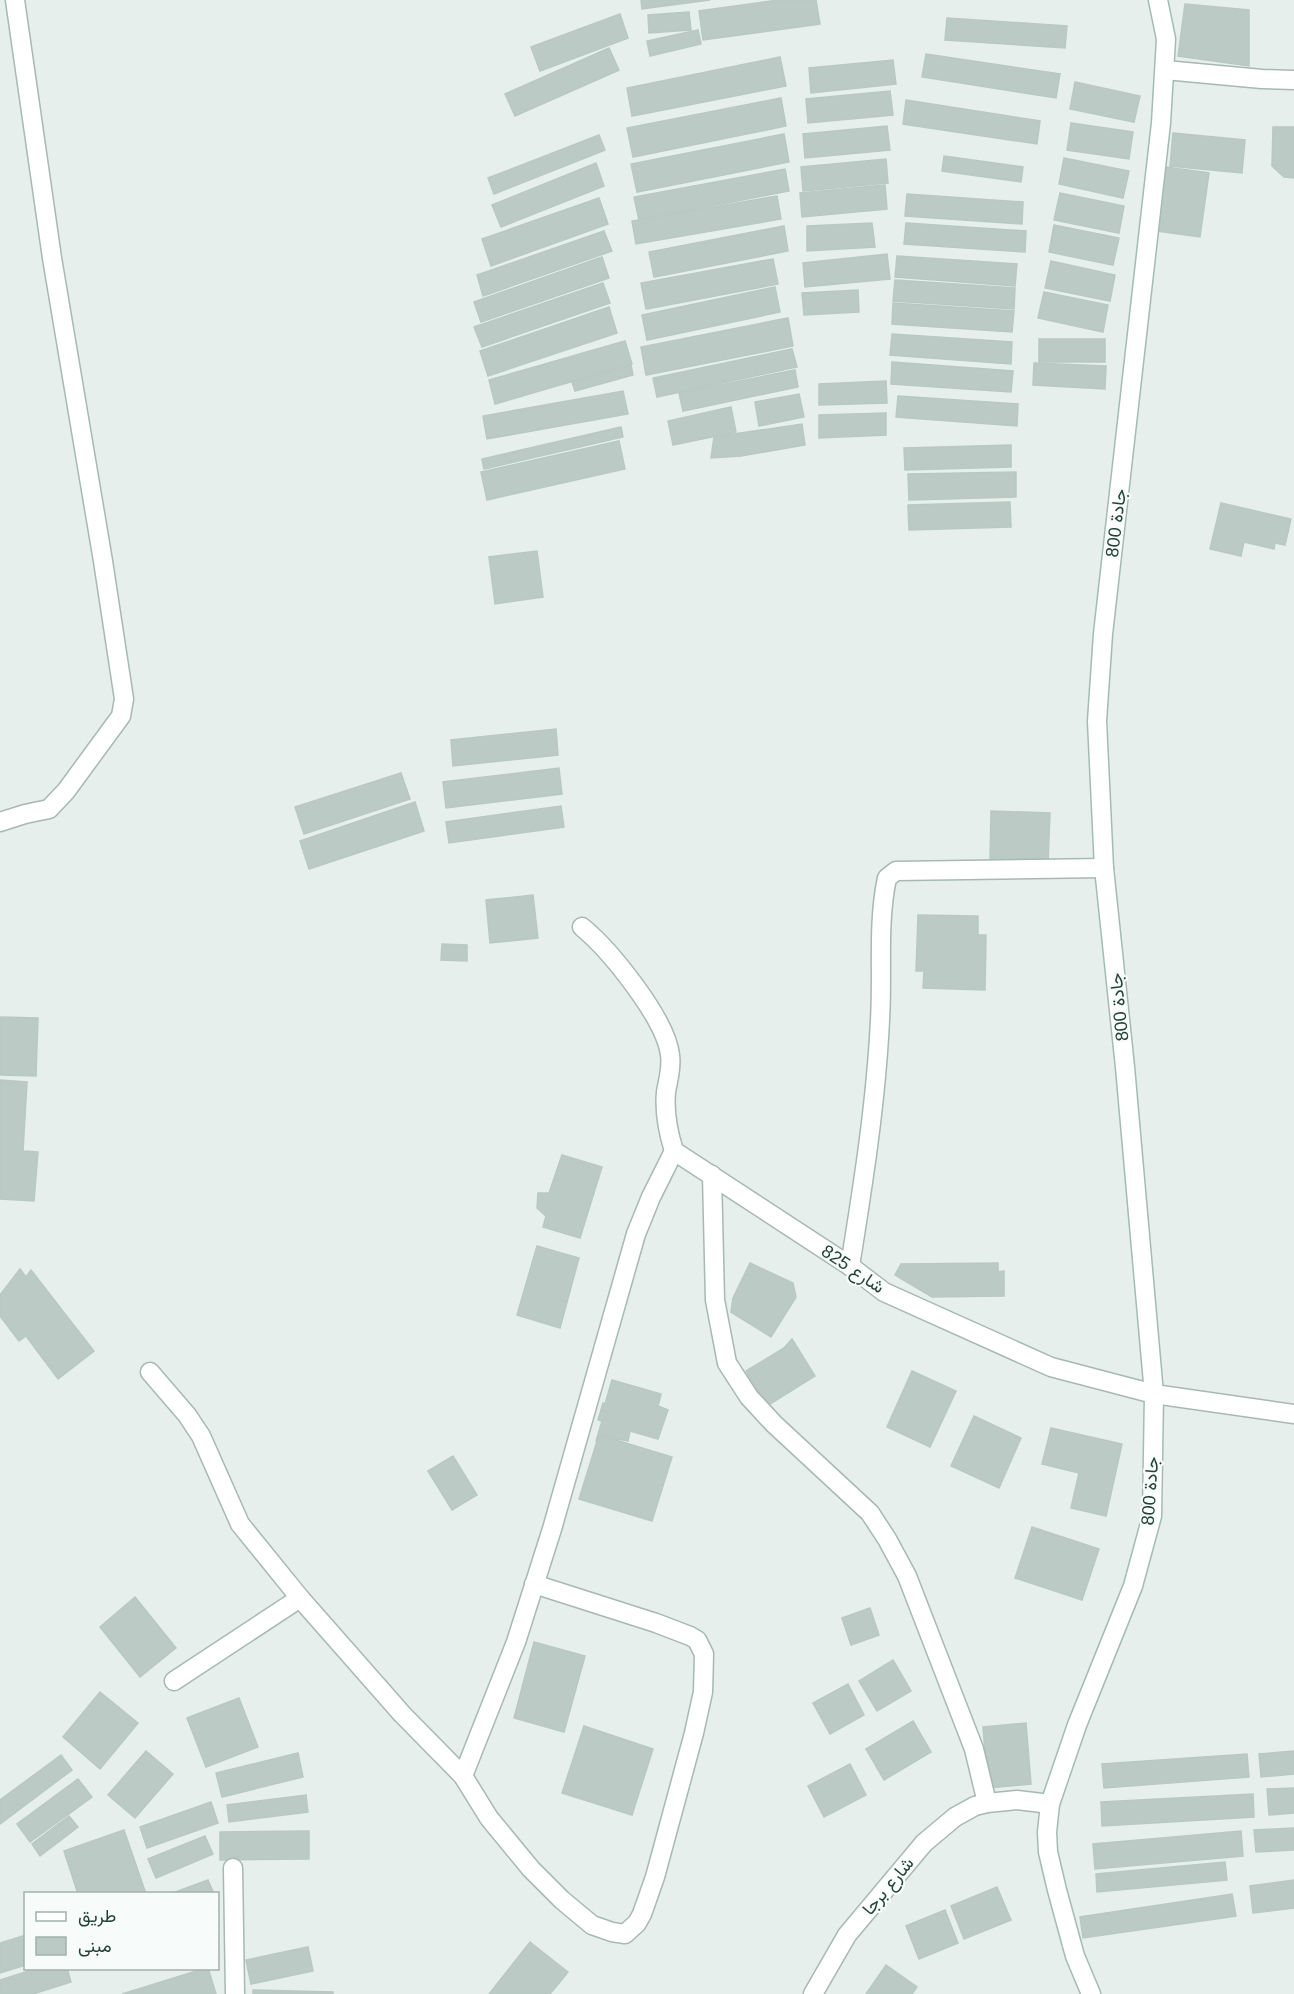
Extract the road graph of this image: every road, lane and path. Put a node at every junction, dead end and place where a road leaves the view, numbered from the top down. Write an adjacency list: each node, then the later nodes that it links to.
1 (15, 0): 5 (street)
2 (1158, 0): 3 (street, جادة 800)
3 (1165, 70): 4 (street); 6 (street, جادة 800)
4 (1294, 81)
5 (0, 822)
6 (1104, 868): 10 (street); 12 (street, جادة 800)
7 (582, 927): 8 (street)
8 (674, 1151): 9 (street, شارع 825); 14 (street)
9 (712, 1175): 10 (street, شارع 825); 18 (street)
10 (850, 1266): 12 (street, شارع 825)
11 (150, 1372): 15 (street)
12 (1154, 1394): 13 (street, شارع 825); 19 (street, جادة 800)
13 (1294, 1414)
14 (534, 1584): 17 (street); 17 (street)
15 (300, 1598): 16 (street); 17 (street)
16 (174, 1681)
17 (463, 1776)
18 (987, 1803): 19 (street, شارع برجا); 22 (street, شارع برجا)
19 (1050, 1804): 23 (street, جادة 800)
20 (233, 1868): 21 (street)
21 (235, 1994)
22 (813, 1994)
23 (1091, 1994)

